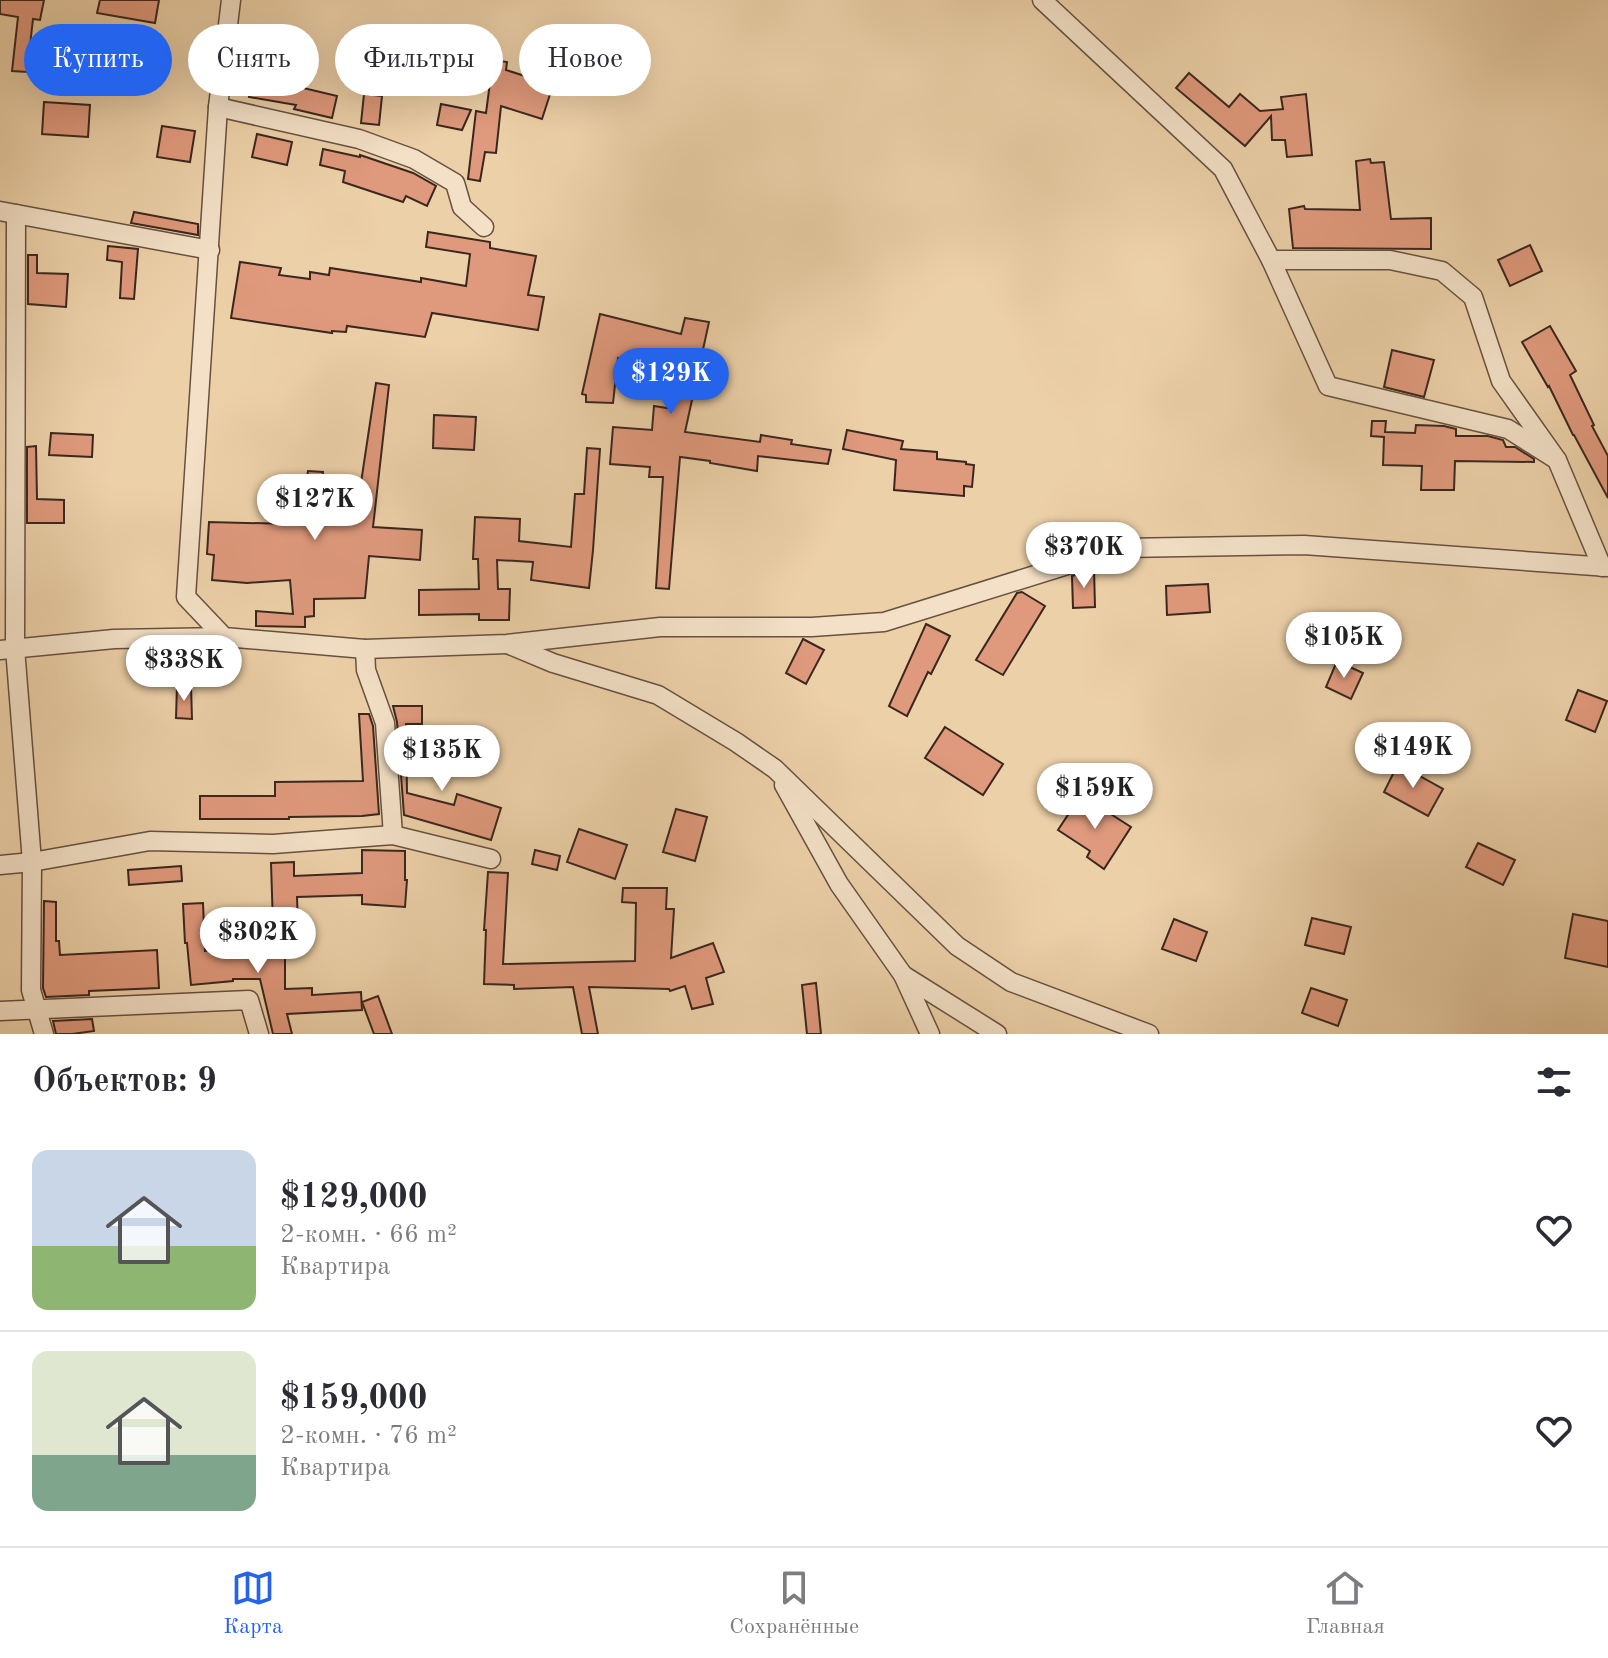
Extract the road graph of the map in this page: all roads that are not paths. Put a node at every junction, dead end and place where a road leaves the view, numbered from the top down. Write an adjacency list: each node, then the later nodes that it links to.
1 (231, 0): 3 (street)
2 (1042, 0): 7 (street)
3 (218, 107): 5 (street); 6 (street)
4 (8, 213): 6 (street); 12 (street)
5 (484, 227)
6 (210, 250): 10 (street)
7 (1271, 260): 8 (street); 8 (street)
8 (1557, 460): 9 (street)
9 (1605, 567): 11 (street)
10 (224, 637): 12 (street); 13 (street)
11 (507, 644): 13 (street); 14 (street)
12 (8, 649): 17 (street)
13 (365, 649): 15 (street)
14 (775, 769): 19 (street); 26 (street)
15 (393, 835): 16 (street); 17 (street)
16 (491, 859)
17 (32, 862): 18 (street); 20 (street)
18 (0, 865)
19 (903, 975): 24 (street); 25 (street)
20 (37, 1008): 21 (street); 22 (street); 23 (street)
21 (0, 1011)
22 (44, 1034)
23 (259, 1034)
24 (930, 1034)
25 (997, 1034)
26 (1149, 1034)

